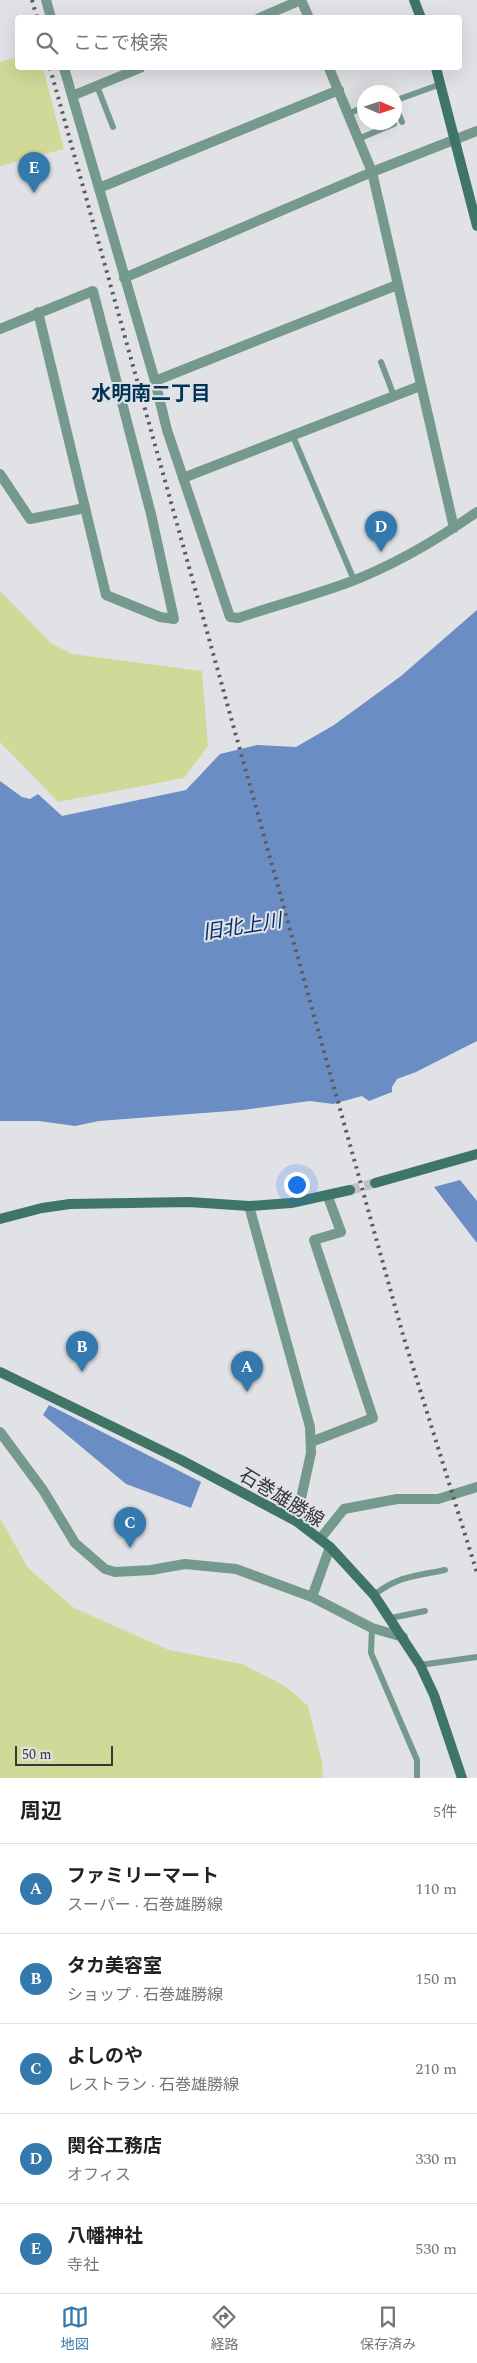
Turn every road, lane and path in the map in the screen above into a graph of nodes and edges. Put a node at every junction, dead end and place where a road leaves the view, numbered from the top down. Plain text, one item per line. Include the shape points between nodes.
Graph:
1 (301, 0) edge
2 (414, 0) edge
3 (50, 1) edge
4 (51, 15) edge
5 (266, 15) edge
6 (307, 15) edge
7 (420, 15) edge
8 (65, 70) edge
9 (135, 70) edge
10 (330, 70) edge
11 (437, 70) edge
12 (441, 84) junction
13 (97, 86) junction
14 (339, 90) junction
15 (72, 96) junction
16 (402, 99) edge
17 (357, 110) edge
18 (348, 114) junction
19 (113, 127) dead end
20 (373, 130) edge
21 (477, 131) edge
22 (358, 139) junction
23 (456, 139) junction
24 (372, 172) junction
25 (99, 188) junction
26 (477, 226) edge
27 (124, 278) junction
28 (397, 285) junction
29 (38, 312) junction
30 (0, 329) edge
31 (381, 362) dead end
32 (155, 381) junction
33 (420, 386) junction
34 (394, 396) junction
35 (292, 434) junction
36 (0, 474) edge
37 (183, 478) junction
38 (86, 508) junction
39 (477, 512) edge
40 (454, 528) junction
41 (354, 580) junction
42 (477, 1154) edge
43 (375, 1183) tunnel mouth
44 (350, 1190) tunnel mouth
45 (328, 1197) junction
46 (249, 1206) junction
47 (0, 1219) edge
48 (0, 1372) edge
49 (0, 1432) edge
50 (311, 1442) junction
51 (477, 1487) edge
52 (296, 1521) junction
53 (320, 1539) junction
54 (330, 1547) junction
55 (445, 1570) dead end
56 (374, 1595) junction
57 (312, 1597) junction
58 (425, 1611) dead end
59 (391, 1618) junction
60 (372, 1628) junction
61 (403, 1637) junction
62 (477, 1656) edge
63 (420, 1665) junction
64 (417, 1778) edge
65 (462, 1778) edge

1 - 5 street
1 - 6 street
2 - 7 main road
3 - 4 street
8 - 15 street
9 - 13 street
10 - 14 street
11 - 12 main road
12 - 16 lane
12 - 23 main road
13 - 15 street
13 - 19 lane
14 - 18 street
14 - 25 street
15 - 25 street
17 - 18 lane
18 - 22 street
20 - 22 lane
21 - 23 street
22 - 24 street
23 - 24 street
23 - 26 main road
24 - 27 street
24 - 28 street
25 - 27 street
27 - 32 street
28 - 32 street
28 - 33 street
29 - 30 street
29 - 38 street
29 - 38 street via 93,291 174,619 160,617 106,595
31 - 34 lane
32 - 37 street
33 - 34 street
33 - 40 street
34 - 35 street
35 - 37 street
35 - 41 lane
36 - 38 street via 30,519
37 - 41 street via 230,617 238,618
39 - 40 street
40 - 41 street via 391,564
42 - 43 main road
44 - 45 main road
45 - 46 main road via 291,1204
45 - 50 street via 341,1232 314,1240 373,1418
46 - 47 main road via 189,1202 70,1204
46 - 50 street via 310,1427
48 - 52 main road, 石巻雄勝線 via 181,1460
49 - 57 street via 43,1490 75,1543 105,1570 151,1570 185,1564 236,1569
50 - 52 street
51 - 53 street via 438,1499 397,1499 344,1509
52 - 53 main road, 石巻雄勝線
53 - 54 main road, 石巻雄勝線
54 - 56 main road, 石巻雄勝線
54 - 57 street
55 - 56 lane via 400,1579
56 - 59 main road, 石巻雄勝線
57 - 60 street
58 - 59 lane
59 - 61 main road, 石巻雄勝線
60 - 61 street
60 - 64 lane via 371,1653 416,1760
61 - 63 main road, 石巻雄勝線
62 - 63 lane
63 - 65 main road, 石巻雄勝線 via 434,1695

